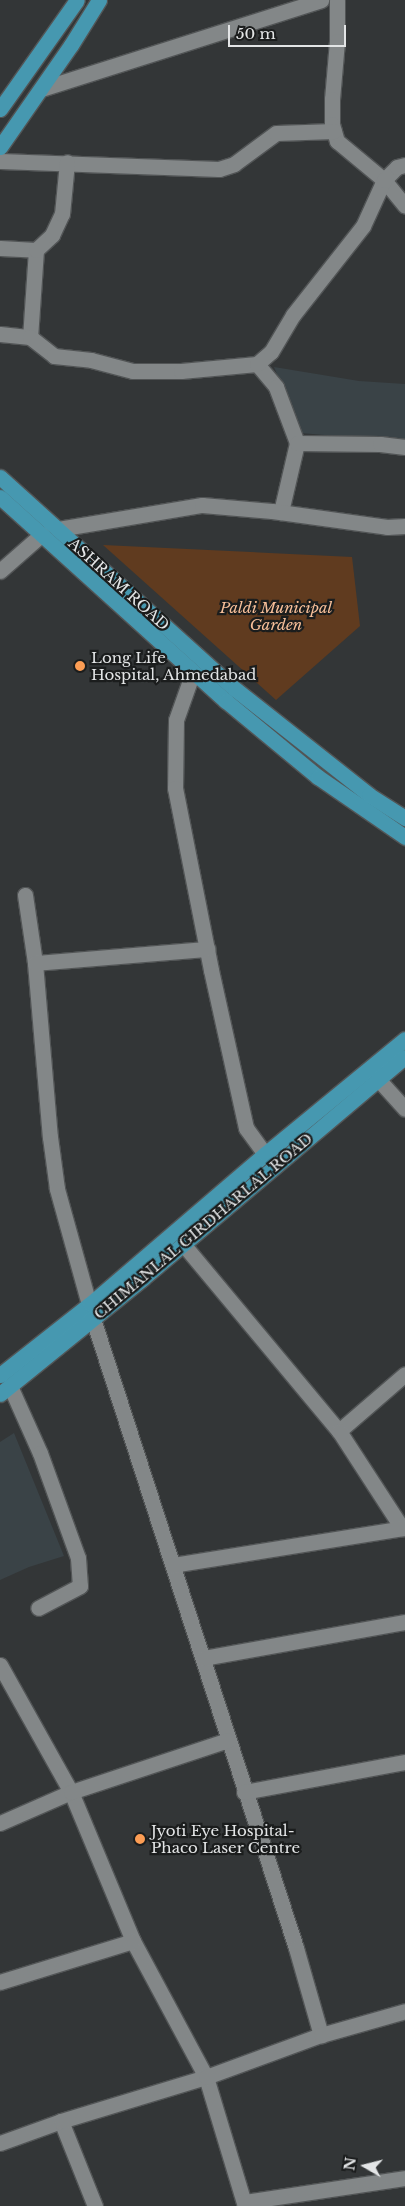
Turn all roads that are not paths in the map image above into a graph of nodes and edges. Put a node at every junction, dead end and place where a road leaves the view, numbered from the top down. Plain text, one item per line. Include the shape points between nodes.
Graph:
1 (77, 0) edge
2 (99, 0) edge
3 (320, 0) edge
4 (336, 0) edge
5 (40, 89) junction
6 (1, 104) edge
7 (334, 131) junction
8 (0, 147) edge
9 (0, 161) edge
10 (67, 162) junction
11 (405, 165) edge
12 (384, 180) junction
13 (405, 206) edge
14 (0, 248) edge
15 (36, 250) junction
16 (0, 334) edge
17 (30, 337) junction
18 (258, 364) junction
19 (297, 443) junction
20 (405, 447) edge
21 (0, 477) edge
22 (0, 497) edge
23 (281, 512) junction
24 (405, 526) edge
25 (58, 529) junction
26 (42, 534) junction
27 (0, 571) edge
28 (194, 672) junction
29 (405, 818) edge
30 (405, 837) edge
31 (25, 895) dead end
32 (207, 949) junction
33 (35, 963) junction
34 (405, 1039) edge
35 (405, 1057) edge
36 (378, 1079) junction
37 (405, 1109) edge
38 (265, 1154) junction
39 (183, 1244) junction
40 (92, 1311) junction
41 (405, 1374) edge
42 (3, 1385) edge
43 (339, 1431) junction
44 (403, 1528) edge
45 (173, 1565) junction
46 (38, 1608) dead end
47 (405, 1622) edge
48 (203, 1658) junction
49 (0, 1665) edge
50 (228, 1740) junction
51 (405, 1762) edge
52 (71, 1792) junction
53 (244, 1792) junction
54 (0, 1823) edge
55 (132, 1941) junction
56 (0, 1982) edge
57 (405, 2011) edge
58 (321, 2035) junction
59 (206, 2077) junction
60 (61, 2121) junction
61 (0, 2143) edge
62 (405, 2178) edge
63 (245, 2204) edge
64 (95, 2206) edge

1 - 6 main road
2 - 5 main road
3 - 5 street
4 - 7 street
5 - 8 main road
7 - 10 street via 276,133 234,164 219,169
7 - 12 street via 337,141
9 - 10 street
10 - 15 street via 62,214 52,235
11 - 12 street via 397,167
12 - 13 street
12 - 18 street via 363,226 293,315 271,352
14 - 15 street
15 - 17 street
16 - 17 street
17 - 18 street via 54,356 91,360 132,371 181,371
18 - 19 street via 276,387
19 - 20 street
19 - 23 street
21 - 25 main road, ASHRAM ROAD
22 - 26 main road, ASHRAM ROAD
23 - 24 street via 387,527
23 - 25 street via 202,505
25 - 29 main road, ASHRAM ROAD via 236,689 369,795
26 - 27 street
26 - 28 main road, ASHRAM ROAD
28 - 30 main road, ASHRAM ROAD via 318,777
28 - 32 street via 176,720 175,788
31 - 33 street
32 - 33 street
32 - 38 street via 246,1128
33 - 40 street via 57,1189
34 - 38 main road, CHIMANLAL GIRDHARLAL ROAD
35 - 36 main road, CHIMANLAL GIRDHARLAL ROAD
36 - 37 street
36 - 39 main road, CHIMANLAL GIRDHARLAL ROAD
38 - 40 main road, CHIMANLAL GIRDHARLAL ROAD
39 - 40 main road, CHIMANLAL GIRDHARLAL ROAD
39 - 43 street
40 - 42 main road, CHIMANLAL GIRDHARLAL ROAD
40 - 45 street
41 - 43 street
42 - 46 street via 40,1453 78,1558 80,1586
43 - 44 street
44 - 45 street
45 - 48 street
47 - 48 street
48 - 50 street
49 - 52 street
50 - 52 street
50 - 53 street
51 - 53 street
52 - 54 street
52 - 55 street
53 - 58 street
55 - 56 street
55 - 59 street
57 - 58 street
58 - 59 street
59 - 60 street
59 - 63 street
60 - 61 street
60 - 64 street
62 - 63 street

